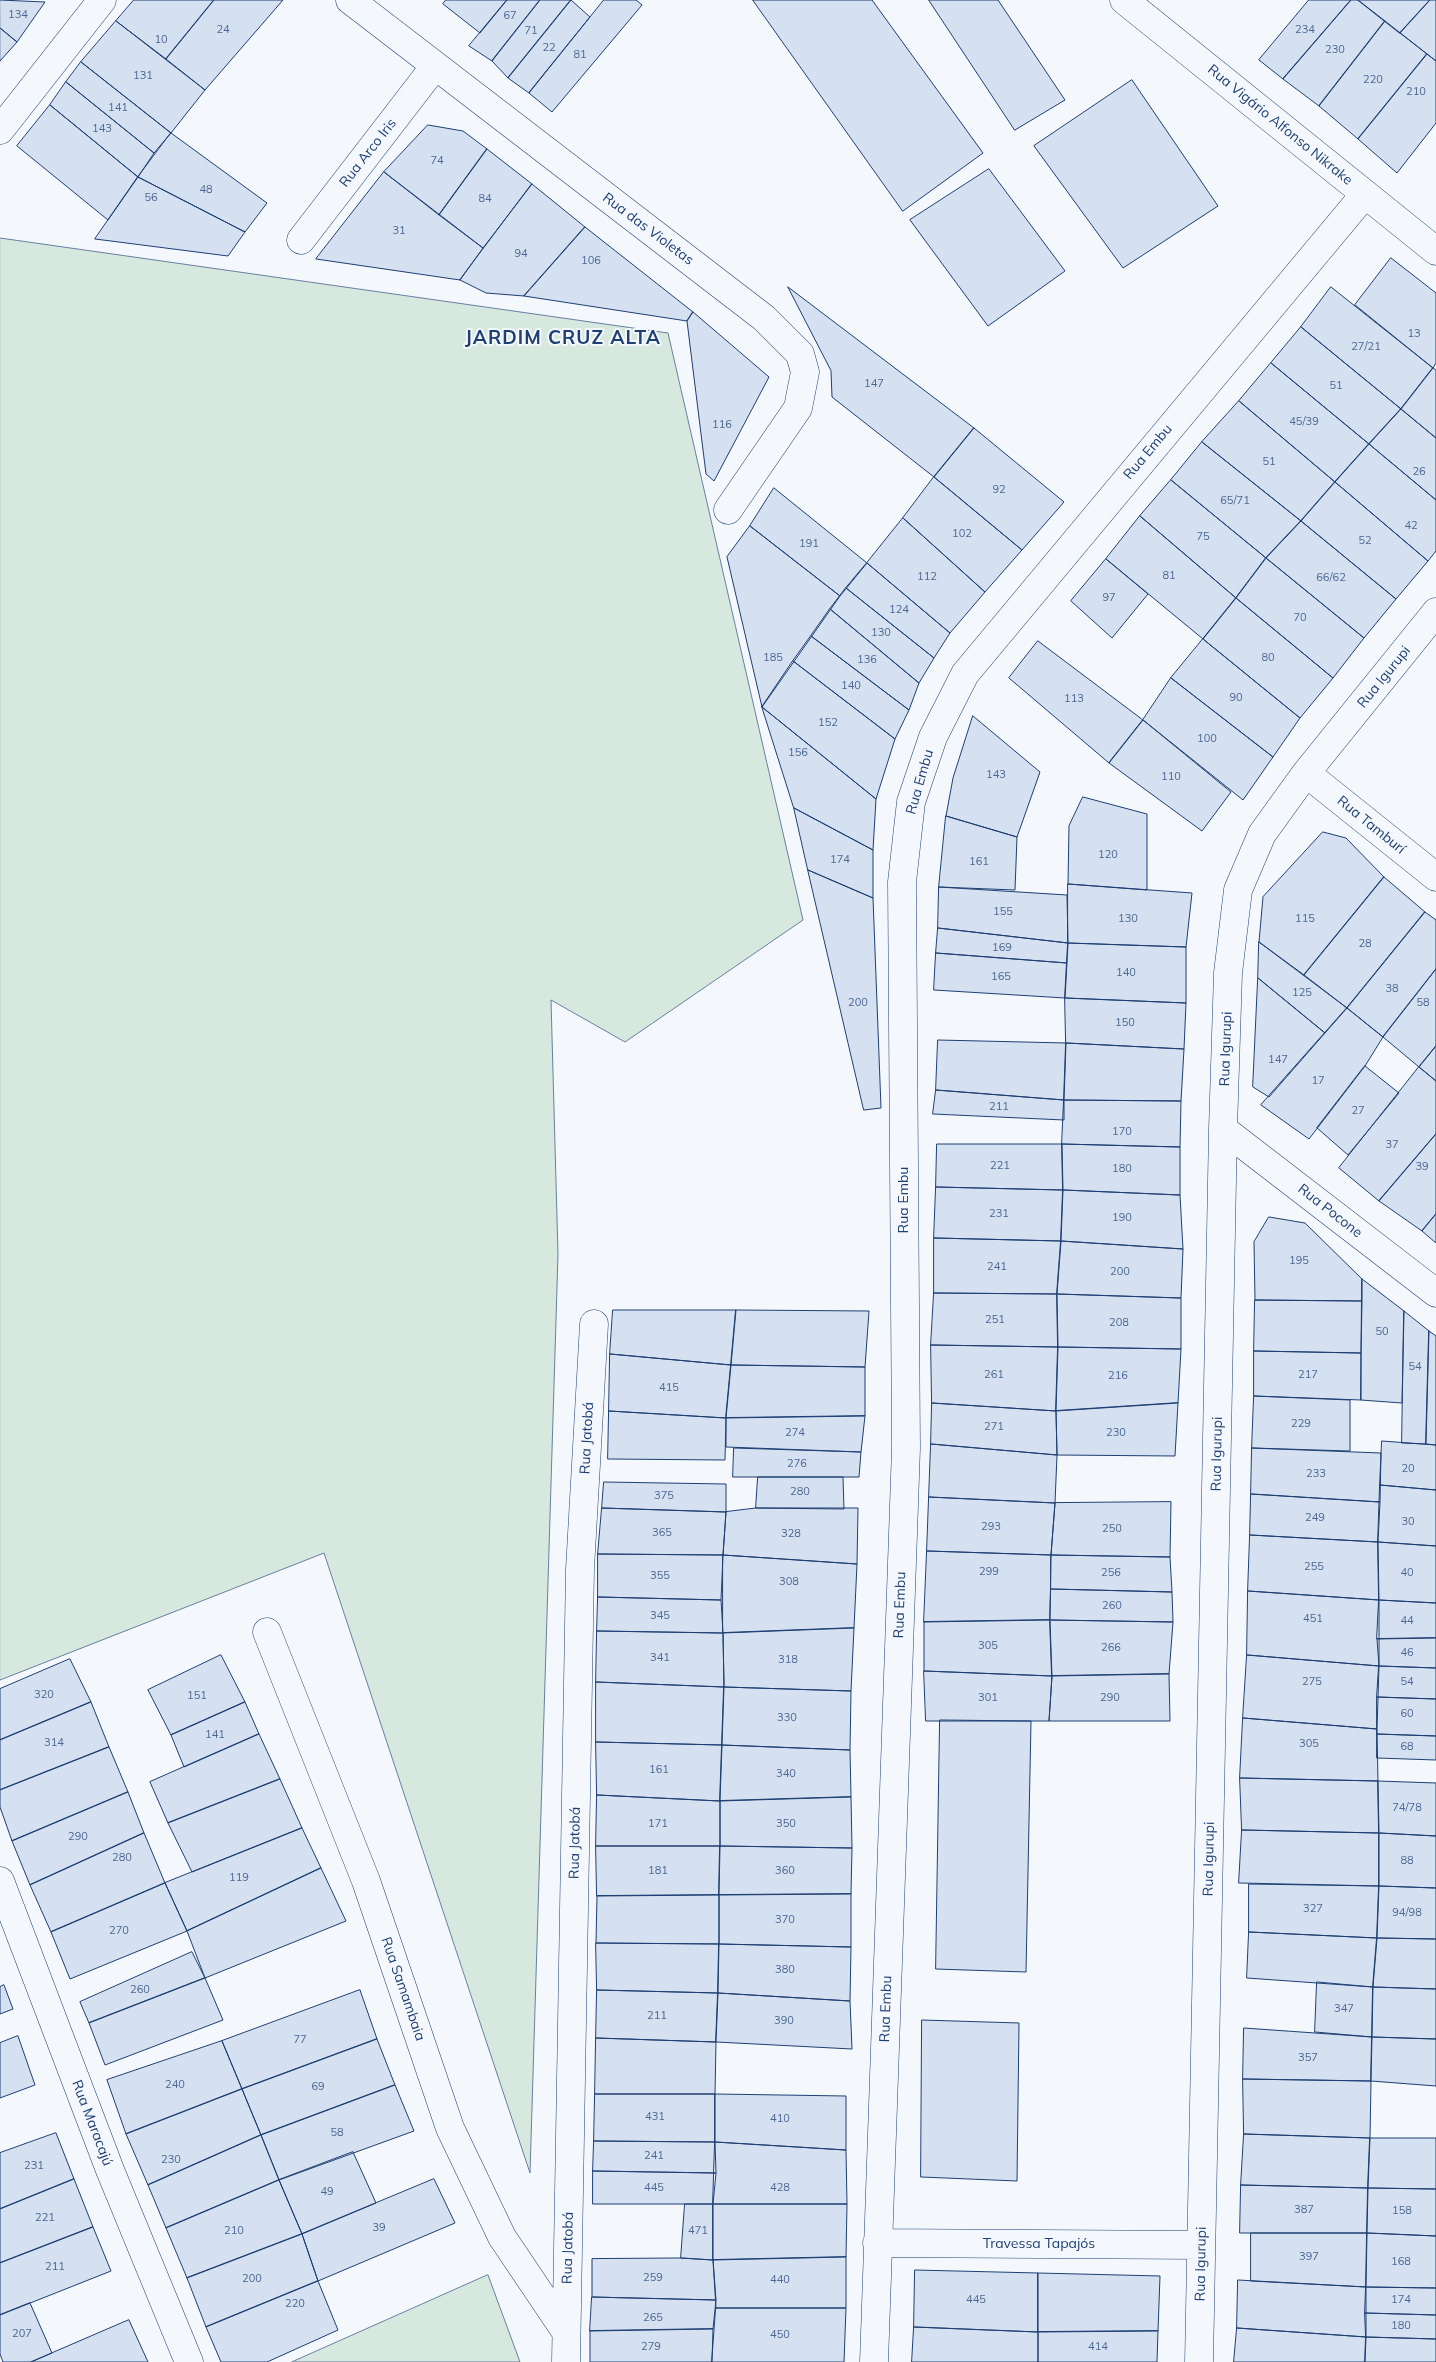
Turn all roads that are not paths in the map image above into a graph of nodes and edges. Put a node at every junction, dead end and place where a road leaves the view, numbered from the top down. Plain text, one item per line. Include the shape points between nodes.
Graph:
1 (102, 0) edge
2 (350, 0) edge
3 (1124, 0) edge
4 (435, 66) junction
5 (0, 130) edge
6 (1365, 194) junction
7 (301, 240) dead end
8 (1436, 251) edge
9 (728, 510) dead end
10 (1436, 612) edge
11 (1306, 773) junction
12 (1436, 877) edge
13 (1224, 1129) junction
14 (1436, 1293) edge
15 (594, 1324) dead end
16 (267, 1632) dead end
17 (0, 1881) edge
18 (877, 2243) junction
19 (1201, 2245) junction
20 (566, 2332) junction
21 (189, 2362) edge
22 (566, 2362) edge
23 (874, 2362) edge
24 (1199, 2362) edge

1 - 5 street
2 - 4 street, Rua das Violetas
3 - 6 street, Rua Vigário Alfonso Nikrake
4 - 7 street, Rua Arco Iris
4 - 9 street, Rua das Violetas via 764,318 800,354 805,372 798,408
6 - 8 street, Rua Vigário Alfonso Nikrake
6 - 18 street, Rua Embu via 965,674 933,737 911,802 902,882 906,1448
10 - 11 street, Rua Igurupi
11 - 12 street, Rua Tamburí
11 - 13 street, Rua Igurupi via 1262,834 1238,890 1228,973
13 - 14 street, Rua Pocone
13 - 19 street, Rua Igurupi
15 - 20 street, Rua Jatobá via 580,1570
16 - 20 street, Rua Samambaia via 366,1881 450,2128 502,2237
17 - 21 street, Rua Maracajú via 110,2170
18 - 19 street, Travessa Tapajós
18 - 23 street, Rua Embu
19 - 24 street, Rua Igurupi
20 - 22 street, Rua Jatobá

